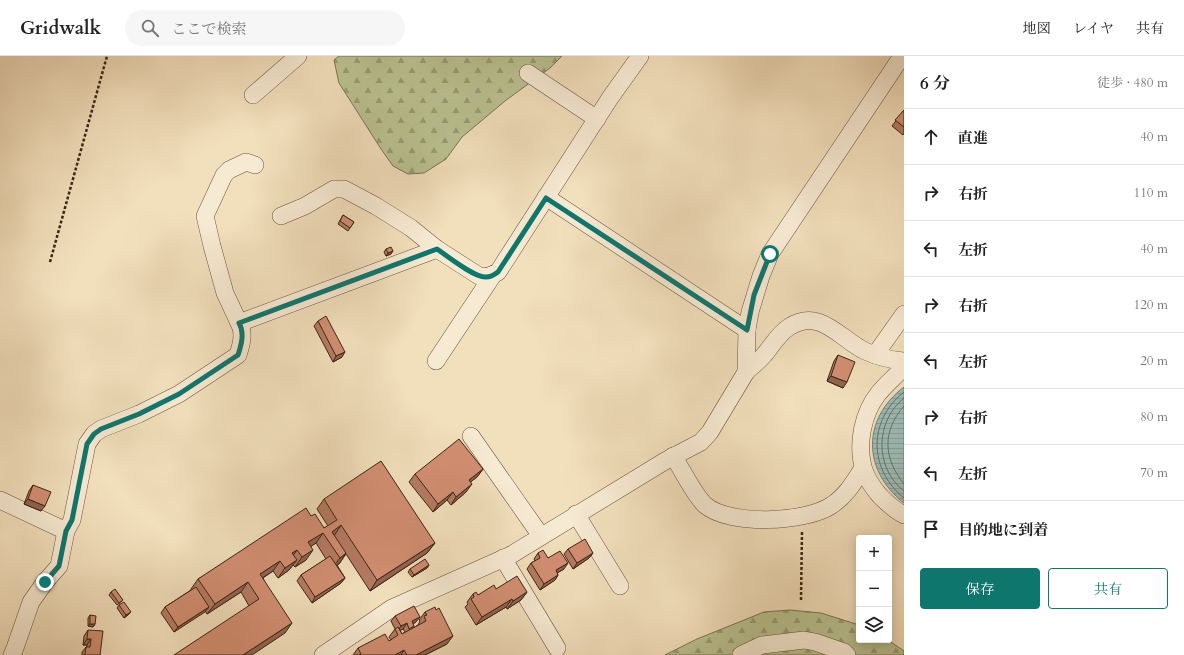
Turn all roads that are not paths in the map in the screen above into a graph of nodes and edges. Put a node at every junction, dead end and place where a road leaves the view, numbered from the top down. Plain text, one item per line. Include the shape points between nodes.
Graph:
1 (640, 56) edge
2 (902, 56) edge
3 (292, 57) edge
4 (528, 73) dead end
5 (253, 95) dead end
6 (597, 119) junction
7 (254, 165) dead end
8 (546, 198) junction
9 (281, 216) dead end
10 (437, 249) junction
11 (494, 275) junction
12 (904, 314) edge
13 (239, 323) junction
14 (747, 330) junction
15 (875, 355) junction
16 (436, 361) dead end
17 (904, 361) edge
18 (904, 367) edge
19 (746, 372) junction
20 (471, 436) dead end
21 (673, 456) junction
22 (863, 468) junction
23 (0, 500) edge
24 (576, 514) junction
25 (904, 515) edge
26 (66, 531) junction
27 (541, 536) junction
28 (503, 558) junction
29 (620, 586) dead end
30 (557, 648) dead end
31 (12, 655) edge
32 (323, 655) edge
33 (741, 655) edge
34 (847, 655) edge

1 - 6 street
2 - 14 street via 770,254 754,295
3 - 5 street
4 - 6 street
6 - 8 street
7 - 13 street via 246,162 224,175 205,216 225,292
8 - 11 street
8 - 14 street
9 - 10 street via 334,189 344,189 411,228
10 - 11 street via 479,276
10 - 13 street
11 - 16 street
12 - 15 street
13 - 26 street via 242,328 242,343 238,355 179,394 101,429 89,439 72,520
14 - 19 street
15 - 17 street
15 - 19 street via 857,346 826,324 805,321 783,332 764,356
18 - 22 street via 878,394 868,413 862,437
19 - 21 street via 710,432 701,442
20 - 27 street
21 - 22 street via 705,504 715,511 732,516 770,520 803,516 826,509 853,484
21 - 24 street
22 - 25 street via 881,496
23 - 26 street
24 - 27 street
24 - 29 street
26 - 31 street via 59,566 31,602
27 - 28 street
28 - 30 street
28 - 32 street via 392,608
33 - 34 street via 762,645 804,640

